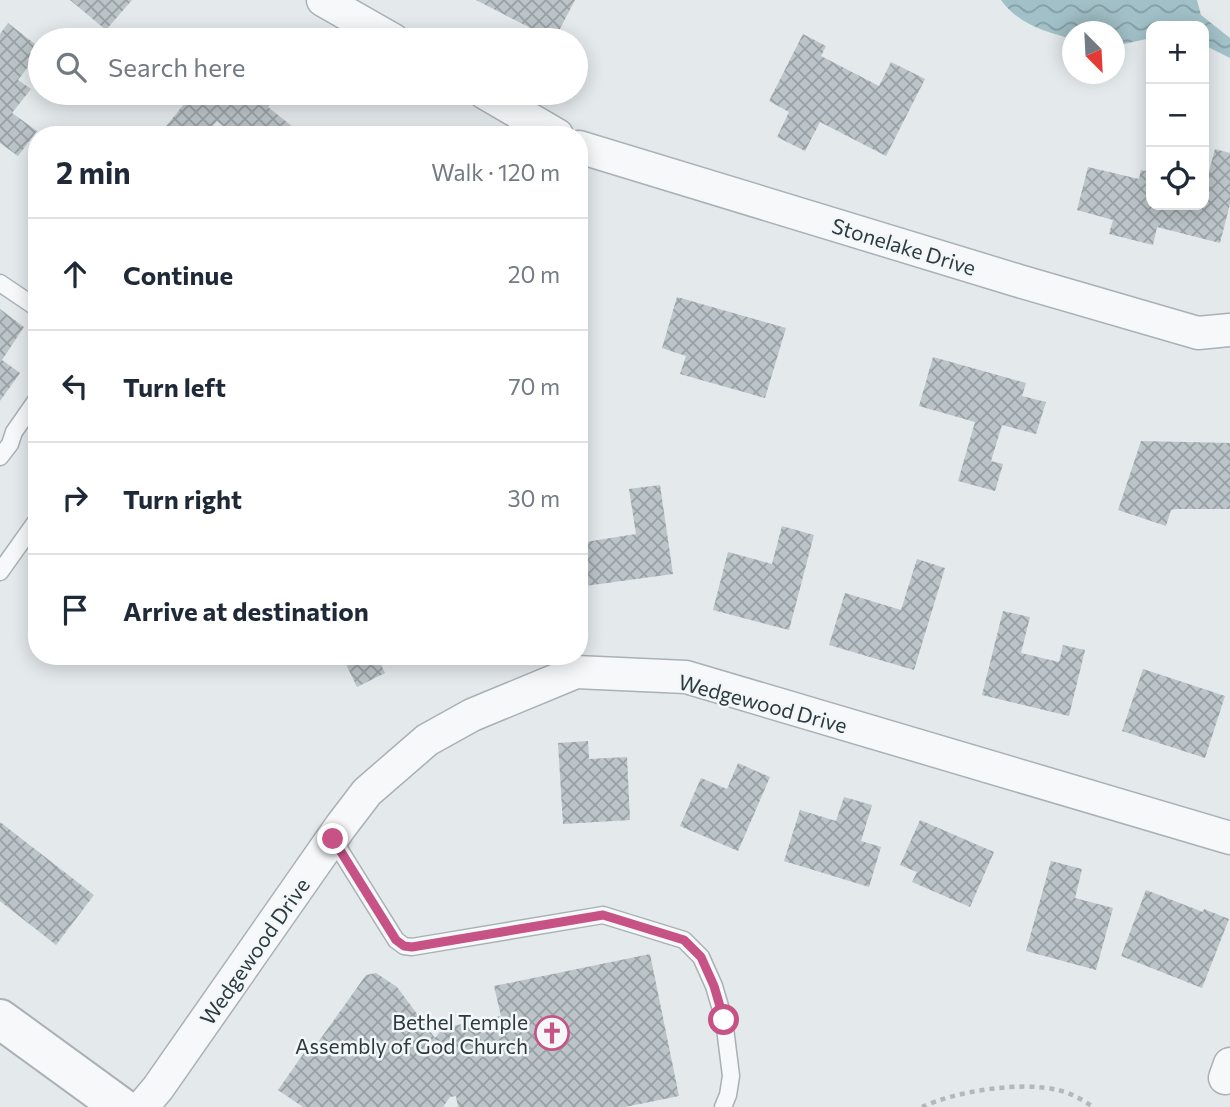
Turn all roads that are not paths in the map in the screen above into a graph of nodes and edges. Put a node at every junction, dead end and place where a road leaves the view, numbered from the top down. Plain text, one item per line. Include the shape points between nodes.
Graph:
1 (323, 0) edge
2 (372, 28) edge
3 (506, 105) edge
4 (542, 126) edge
5 (588, 150) edge
6 (0, 283) edge
7 (28, 301) edge
8 (1230, 330) edge
9 (28, 412) edge
10 (0, 457) edge
11 (28, 533) edge
12 (0, 572) edge
13 (1230, 838) edge
14 (333, 839) junction
15 (0, 1019) edge
16 (121, 1107) edge
17 (142, 1107) edge
18 (723, 1107) edge

1 - 2 street
3 - 4 street
5 - 8 street, Stonelake Drive via 1198,333
6 - 7 lane
9 - 10 lane
11 - 12 lane
13 - 14 street, Wedgewood Drive via 686,677 576,672 472,715 427,740 367,792
14 - 17 street, Wedgewood Drive
14 - 18 lane via 404,946 603,915 684,940 701,957 724,1020 730,1076
15 - 16 street

